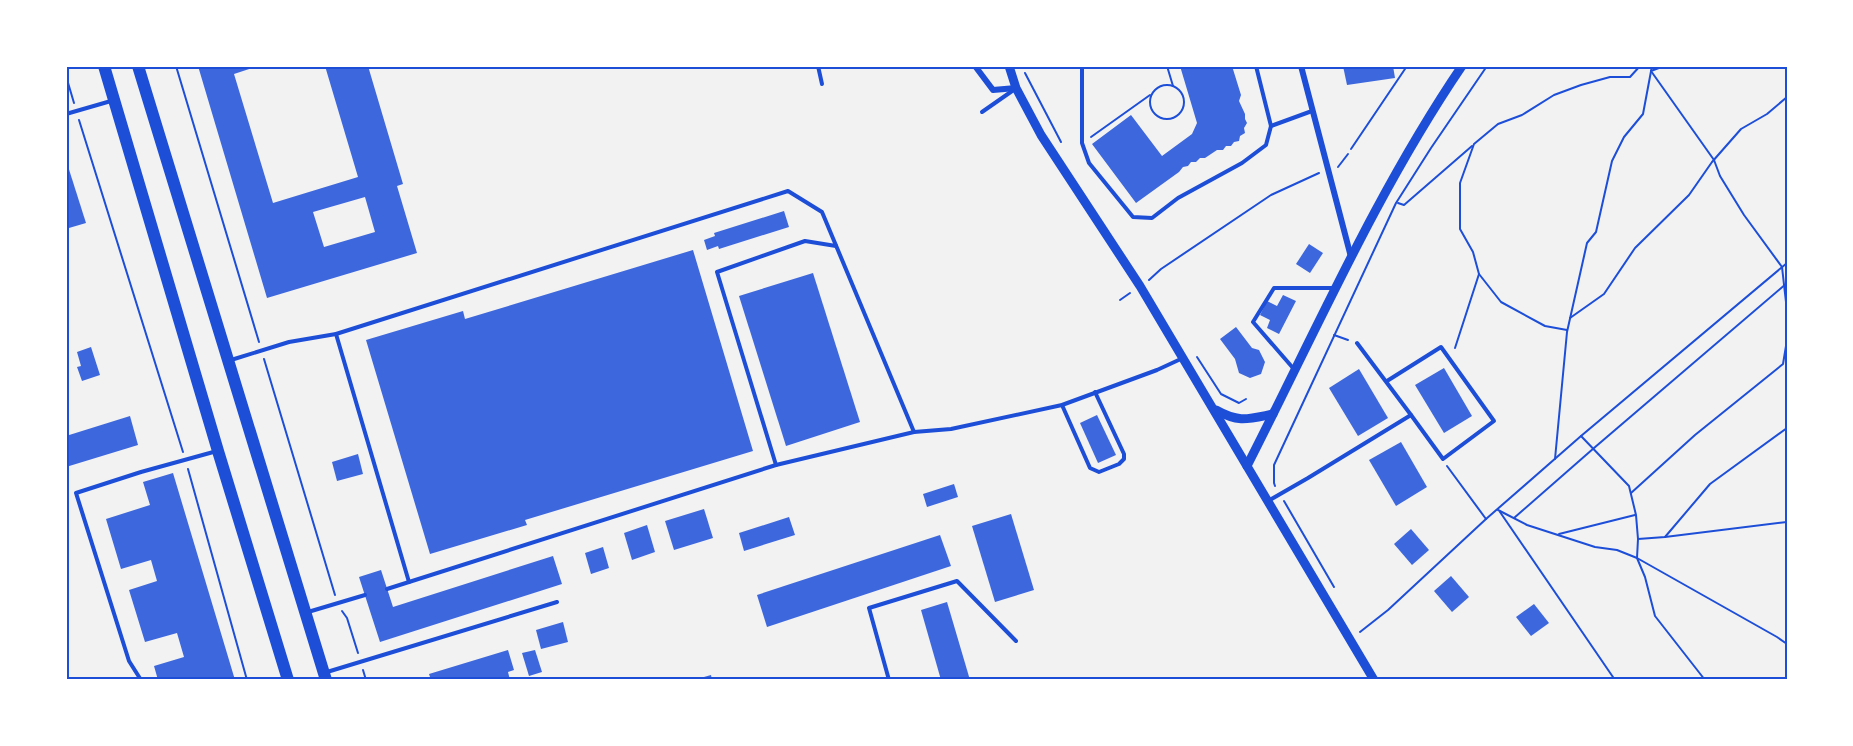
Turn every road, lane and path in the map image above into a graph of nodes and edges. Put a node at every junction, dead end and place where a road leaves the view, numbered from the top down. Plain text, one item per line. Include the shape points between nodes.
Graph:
1 (104, 66) edge
2 (138, 66) edge
3 (176, 66) edge
4 (818, 66) edge
5 (975, 66) edge
6 (1009, 66) edge
7 (1082, 66) edge
8 (1167, 66) edge
9 (1256, 66) edge
10 (1301, 66) edge
11 (1407, 66) edge
12 (1462, 66) edge
13 (1640, 66) edge
14 (1652, 66) edge
15 (1664, 66) edge
16 (1651, 71) junction
17 (66, 76) edge
18 (822, 84) dead end
19 (1173, 86) junction
20 (1016, 88) junction
21 (1152, 93) junction
22 (1787, 97) edge
23 (115, 100) junction
24 (76, 110) junction
25 (1313, 111) junction
26 (981, 112) dead end
27 (66, 114) edge
28 (1271, 126) junction
29 (1082, 143) junction
30 (1474, 144) junction
31 (1351, 149) dead end
32 (1348, 154) dead end
33 (1714, 160) junction
34 (1329, 170) junction
35 (1404, 205) dead end
36 (836, 246) junction
37 (1352, 257) junction
38 (1787, 263) edge
39 (1782, 267) junction
40 (1479, 274) junction
41 (1786, 284) edge
42 (1140, 286) junction
43 (1336, 288) junction
44 (1120, 300) dead end
45 (1787, 311) edge
46 (1570, 318) junction
47 (1567, 330) junction
48 (336, 334) junction
49 (1334, 335) dead end
50 (1787, 340) edge
51 (1356, 343) joint
52 (262, 350) junction
53 (1183, 358) junction
54 (1451, 360) junction
55 (227, 362) junction
56 (1295, 370) junction
57 (1387, 381) junction
58 (1095, 392) junction
59 (1062, 405) junction
60 (1214, 409) junction
61 (1273, 414) junction
62 (1411, 416) junction
63 (1787, 428) edge
64 (914, 432) junction
65 (1581, 436) junction
66 (1594, 448) junction
67 (218, 451) junction
68 (1443, 459) junction
69 (1556, 459) junction
70 (185, 460) junction
71 (776, 465) junction
72 (1247, 466) junction
73 (1631, 493) junction
74 (1267, 501) junction
75 (1498, 510) junction
76 (1636, 515) junction
77 (1514, 518) junction
78 (1486, 519) junction
79 (1787, 522) edge
80 (1556, 535) junction
81 (1665, 537) junction
82 (1638, 539) junction
83 (1637, 558) junction
84 (409, 582) junction
85 (387, 589) dead end
86 (365, 596) dead end
87 (557, 602) dead end
88 (338, 603) junction
89 (305, 613) junction
90 (1360, 633) dead end
91 (1016, 640) dead end
92 (1787, 644) edge
93 (360, 662) junction
94 (324, 676) edge
95 (141, 680) edge
96 (248, 680) edge
97 (288, 680) edge
98 (366, 680) edge
99 (890, 680) edge
100 (1374, 680) edge
101 (1616, 680) edge
102 (1705, 680) edge

1 - 23 main road
2 - 55 main road
3 - 52 path
4 - 18 lane
5 - 20 street via 993,90
6 - 20 street
7 - 29 lane
8 - 19 path
9 - 28 lane
10 - 25 street
11 - 31 path
12 - 37 street via 1403,159
13 - 30 path via 1630,77 1610,77 1554,95 1522,115 1498,124
14 - 16 path
15 - 16 path
16 - 33 path
16 - 46 path via 1643,114 1611,161 1596,232 1587,243
17 - 24 path
19 - 21 path via 1161,86
19 - 21 path via 1184,100 1181,112 1172,119 1160,118 1151,110
20 - 26 lane
20 - 42 street via 1041,135
21 - 29 path
22 - 33 path via 1741,129
23 - 24 lane
23 - 67 main road
24 - 27 lane
24 - 70 path
25 - 28 lane
25 - 34 street
28 - 29 lane via 1266,145 1152,218 1133,217 1089,163
30 - 35 path
30 - 40 path via 1460,183 1460,229 1473,252
32 - 34 path via 1340,166
33 - 39 path via 1744,215
33 - 46 path via 1689,195 1635,248 1604,294
34 - 37 street
34 - 42 path via 1270,195
36 - 48 lane via 822,212 788,191
36 - 64 lane
36 - 71 lane via 805,241 717,272
37 - 43 street
38 - 39 path
39 - 41 path
39 - 65 path
40 - 47 path via 1501,302 1545,326
40 - 54 path
41 - 45 path
41 - 66 path
42 - 44 path
42 - 53 street
43 - 56 street
43 - 56 lane via 1274,288 1253,322
46 - 47 path
47 - 69 path
48 - 52 lane
48 - 84 lane
49 - 51 path
50 - 73 path via 1783,364
51 - 57 lane
52 - 55 lane
52 - 88 path
53 - 58 lane
53 - 60 street
54 - 57 lane via 1441,347
54 - 68 lane via 1494,421
55 - 89 main road
56 - 61 street
57 - 62 lane
58 - 59 lane
58 - 59 lane via 1124,453 1119,464 1099,472 1090,468
59 - 64 lane via 951,429
60 - 61 street via 1230,418
60 - 72 street
61 - 72 street
62 - 68 lane
62 - 74 lane
63 - 81 path via 1710,484
64 - 71 lane
65 - 66 path
65 - 69 path
66 - 73 path
66 - 77 path
67 - 70 lane
67 - 97 main road
68 - 78 path
69 - 75 path
70 - 95 lane via 76,493 129,661
70 - 96 path
71 - 84 lane
72 - 74 street
73 - 76 path
74 - 100 street
75 - 77 path
75 - 78 path
75 - 101 path
76 - 80 path
76 - 82 path
77 - 80 path
78 - 90 path
79 - 81 path
80 - 83 path
81 - 82 path
82 - 83 path
83 - 92 path
83 - 102 path via 1655,615
84 - 85 lane
86 - 88 lane
87 - 93 lane
88 - 89 lane
88 - 93 path via 347,618
89 - 94 main road
91 - 99 lane via 957,581 869,608
93 - 94 lane
93 - 98 path

